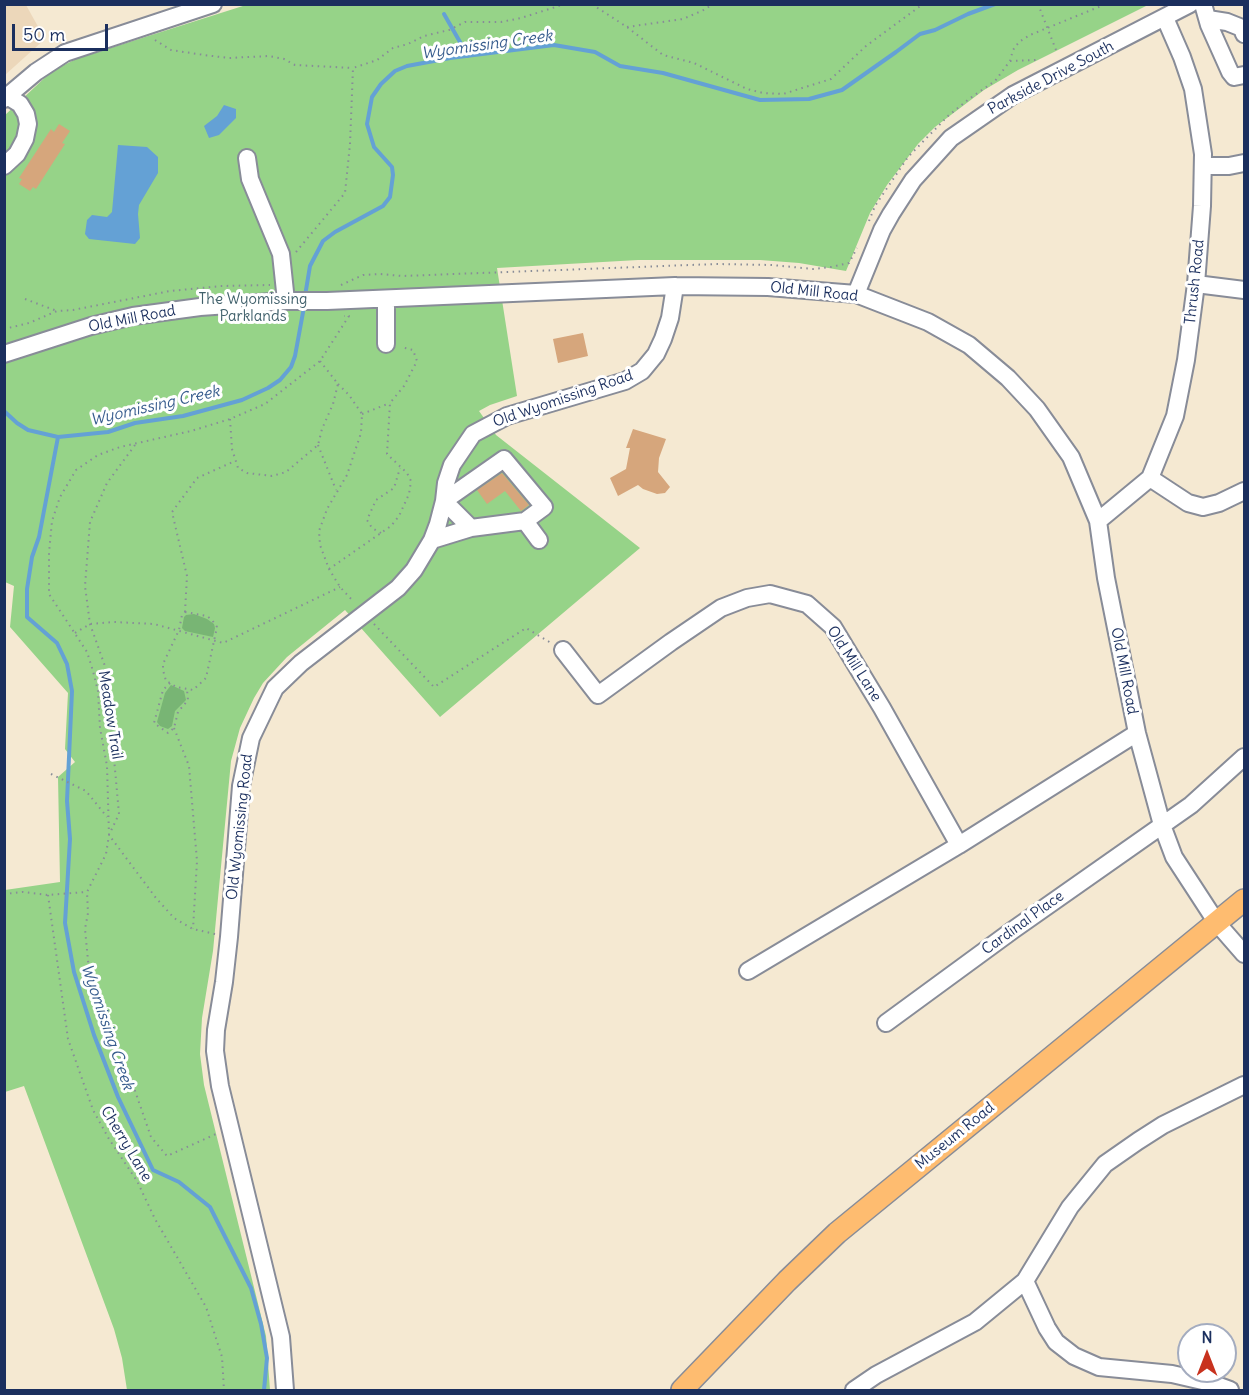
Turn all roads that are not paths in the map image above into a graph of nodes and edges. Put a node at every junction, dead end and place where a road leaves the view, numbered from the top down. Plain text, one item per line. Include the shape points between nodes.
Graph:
1 (213, 4) edge
2 (1190, 4) edge
3 (173, 10) edge
4 (1205, 12) edge
5 (1165, 18) junction
6 (1245, 34) edge
7 (1245, 75) edge
8 (9, 92) edge
9 (247, 158) dead end
10 (1245, 164) edge
11 (4, 166) edge
12 (1203, 166) junction
13 (1196, 284) junction
14 (675, 286) junction
15 (1245, 290) edge
16 (856, 294) junction
17 (386, 299) junction
18 (289, 300) junction
19 (386, 344) road end
20 (4, 354) edge
21 (1150, 478) junction
22 (1245, 491) edge
23 (444, 501) junction
24 (525, 521) junction
25 (1098, 521) junction
26 (471, 528) junction
27 (432, 540) junction
28 (539, 540) dead end
29 (562, 650) road end
30 (1137, 733) junction
31 (1245, 757) edge
32 (1162, 825) junction
33 (959, 845) junction
34 (1245, 900) edge
35 (1217, 923) junction
36 (1245, 954) edge
37 (748, 971) dead end
38 (886, 1023) dead end
39 (1245, 1085) edge
40 (1024, 1281) junction
41 (285, 1390) edge
42 (682, 1390) edge
43 (854, 1390) edge
44 (1230, 1390) edge

1 - 3 street
2 - 5 street, Parkside Drive South
3 - 8 street via 147,25 65,52
4 - 6 street via 1242,28
4 - 7 street via 1230,72 1234,77
5 - 12 street, Thrush Road via 1193,89
5 - 16 street, Parkside Drive South via 1013,95 951,138 914,180 891,214
8 - 11 street via 27,114 28,124 17,154
9 - 18 street via 250,179 281,254
10 - 12 street
12 - 13 street, Thrush Road
13 - 15 street
13 - 21 street, Thrush Road via 1180,398
14 - 16 street, Old Mill Road via 768,287
14 - 17 street, Old Mill Road
14 - 23 street, Old Wyomissing Road via 663,339 642,371 625,381 507,416 473,434 452,465
16 - 25 street, Old Mill Road via 928,322 969,345 1008,378 1037,409 1071,457
17 - 18 street, Old Mill Road via 331,294
17 - 19 street
18 - 20 street, Old Mill Road via 133,316
21 - 22 street via 1188,503 1203,507
21 - 25 street, Thrush Road
23 - 24 street via 504,459 544,507
23 - 26 street
23 - 27 street, Old Wyomissing Road
24 - 26 street
24 - 28 street
25 - 30 street, Old Mill Road
26 - 27 street
27 - 41 street, Old Wyomissing Road via 398,588 275,688 251,738 241,786 215,1051 220,1086 281,1336
29 - 33 street, Old Mill Lane via 598,695 721,608 770,594 807,604 833,627
30 - 32 street, Old Mill Road
30 - 33 street
31 - 32 street, Cardinal Place
32 - 35 street, Old Mill Road via 1174,857
32 - 38 street, Cardinal Place
33 - 37 street
34 - 35 main road, Museum Road
35 - 36 street, Old Mill Road
35 - 42 main road, Museum Road via 837,1233
39 - 40 street via 1163,1125 1105,1164 1070,1207
40 - 43 street via 975,1322
40 - 44 street via 1056,1342 1074,1356 1099,1367 1173,1374

